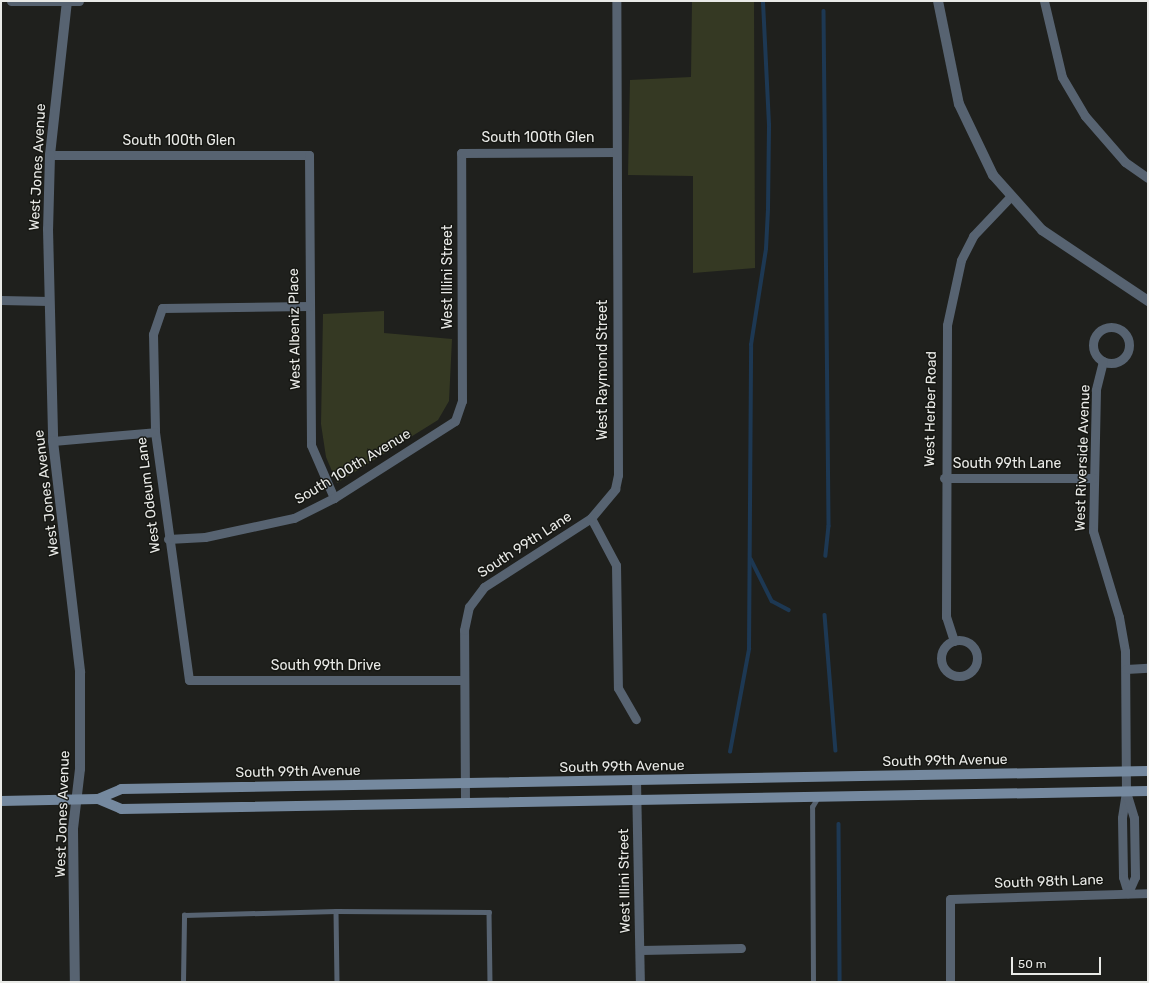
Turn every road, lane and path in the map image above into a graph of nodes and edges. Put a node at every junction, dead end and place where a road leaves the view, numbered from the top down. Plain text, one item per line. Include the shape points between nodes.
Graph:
1 (11, 1) edge
2 (67, 1) edge
3 (79, 1) edge
4 (616, 1) edge
5 (938, 1) edge
6 (1044, 1) edge
7 (616, 152) junction
8 (461, 153) joint
9 (50, 155) junction
10 (309, 155) joint
11 (1148, 178) edge
12 (1010, 197) junction
13 (1, 300) edge
14 (49, 301) junction
15 (1148, 301) edge
16 (309, 306) junction
17 (1103, 361) dead end
18 (462, 401) joint
19 (155, 432) junction
20 (53, 441) junction
21 (944, 478) junction
22 (1093, 478) junction
23 (334, 498) junction
24 (591, 518) junction
25 (168, 539) junction
26 (954, 641) dead end
27 (1148, 668) edge
28 (1126, 669) junction
29 (189, 680) joint
30 (464, 680) junction
31 (636, 719) dead end
32 (1148, 771) edge
33 (1126, 772) junction
34 (636, 780) junction
35 (465, 783) junction
36 (1148, 791) edge
37 (1126, 792) junction
38 (823, 797) junction
39 (79, 799) junction
40 (98, 799) junction
41 (637, 800) junction
42 (1, 801) edge
43 (465, 803) junction
44 (1128, 893) junction
45 (1148, 893) edge
46 (336, 911) junction
47 (741, 948) dead end
48 (640, 950) junction
49 (75, 982) edge
50 (183, 982) edge
51 (336, 982) edge
52 (490, 982) edge
53 (640, 982) edge
54 (813, 982) edge
55 (950, 982) edge

1 - 2 street
2 - 3 street
2 - 9 street, West Jones Avenue
4 - 7 street, West Raymond Street
5 - 12 street via 954,86 965,122 986,164
6 - 11 street via 1062,76 1085,116 1125,162
7 - 8 street, South 100th Glen
7 - 24 street, West Raymond Street via 618,475 615,489
8 - 18 street, West Illini Street
9 - 10 street, South 100th Glen
9 - 14 street, West Jones Avenue
10 - 16 street, West Albeniz Place
12 - 15 street via 1051,237
12 - 21 street, West Herber Road via 973,236 954,284 946,325
13 - 14 street
14 - 20 street, West Jones Avenue
16 - 19 street, West Odeum Lane via 162,308 153,334
16 - 23 street, West Albeniz Place via 311,445
17 - 22 street, West Riverside Avenue via 1096,390
18 - 23 street, South 100th Avenue via 455,421
19 - 20 street
19 - 25 street, West Odeum Lane
20 - 39 street, West Jones Avenue via 78,643
21 - 22 street, South 99th Lane
21 - 26 street, West Herber Road via 946,617
22 - 28 street, West Riverside Avenue via 1096,548 1119,617
23 - 25 street, South 100th Avenue via 294,518 205,536
24 - 30 street, South 99th Lane via 484,587 465,619
24 - 31 street via 616,564 618,688
25 - 29 street, West Odeum Lane
27 - 28 street
28 - 33 street, West Riverside Avenue
29 - 30 street, South 99th Drive
30 - 35 street
32 - 33 main road, South 99th Avenue
33 - 34 main road, South 99th Avenue
33 - 37 street, West Riverside Avenue
34 - 35 main road, South 99th Avenue
34 - 41 street, West Illini Street
35 - 40 main road, South 99th Avenue via 121,789
35 - 43 street
36 - 37 main road, South 99th Avenue
37 - 38 main road, South 99th Avenue
37 - 44 street, West Riverside Avenue via 1134,818 1135,876
38 - 41 main road, South 99th Avenue
38 - 54 lane via 812,807
39 - 40 main road, South 99th Avenue
39 - 42 main road, South 99th Avenue
39 - 49 street, West Jones Avenue via 74,829
40 - 43 main road, South 99th Avenue via 121,809
41 - 43 main road, South 99th Avenue
41 - 48 street, West Illini Street
44 - 45 street, South 98th Lane
44 - 55 street, South 98th Lane via 950,899
46 - 50 lane via 184,915
46 - 51 lane
46 - 52 lane via 489,912
47 - 48 street
48 - 53 street, West Illini Street

